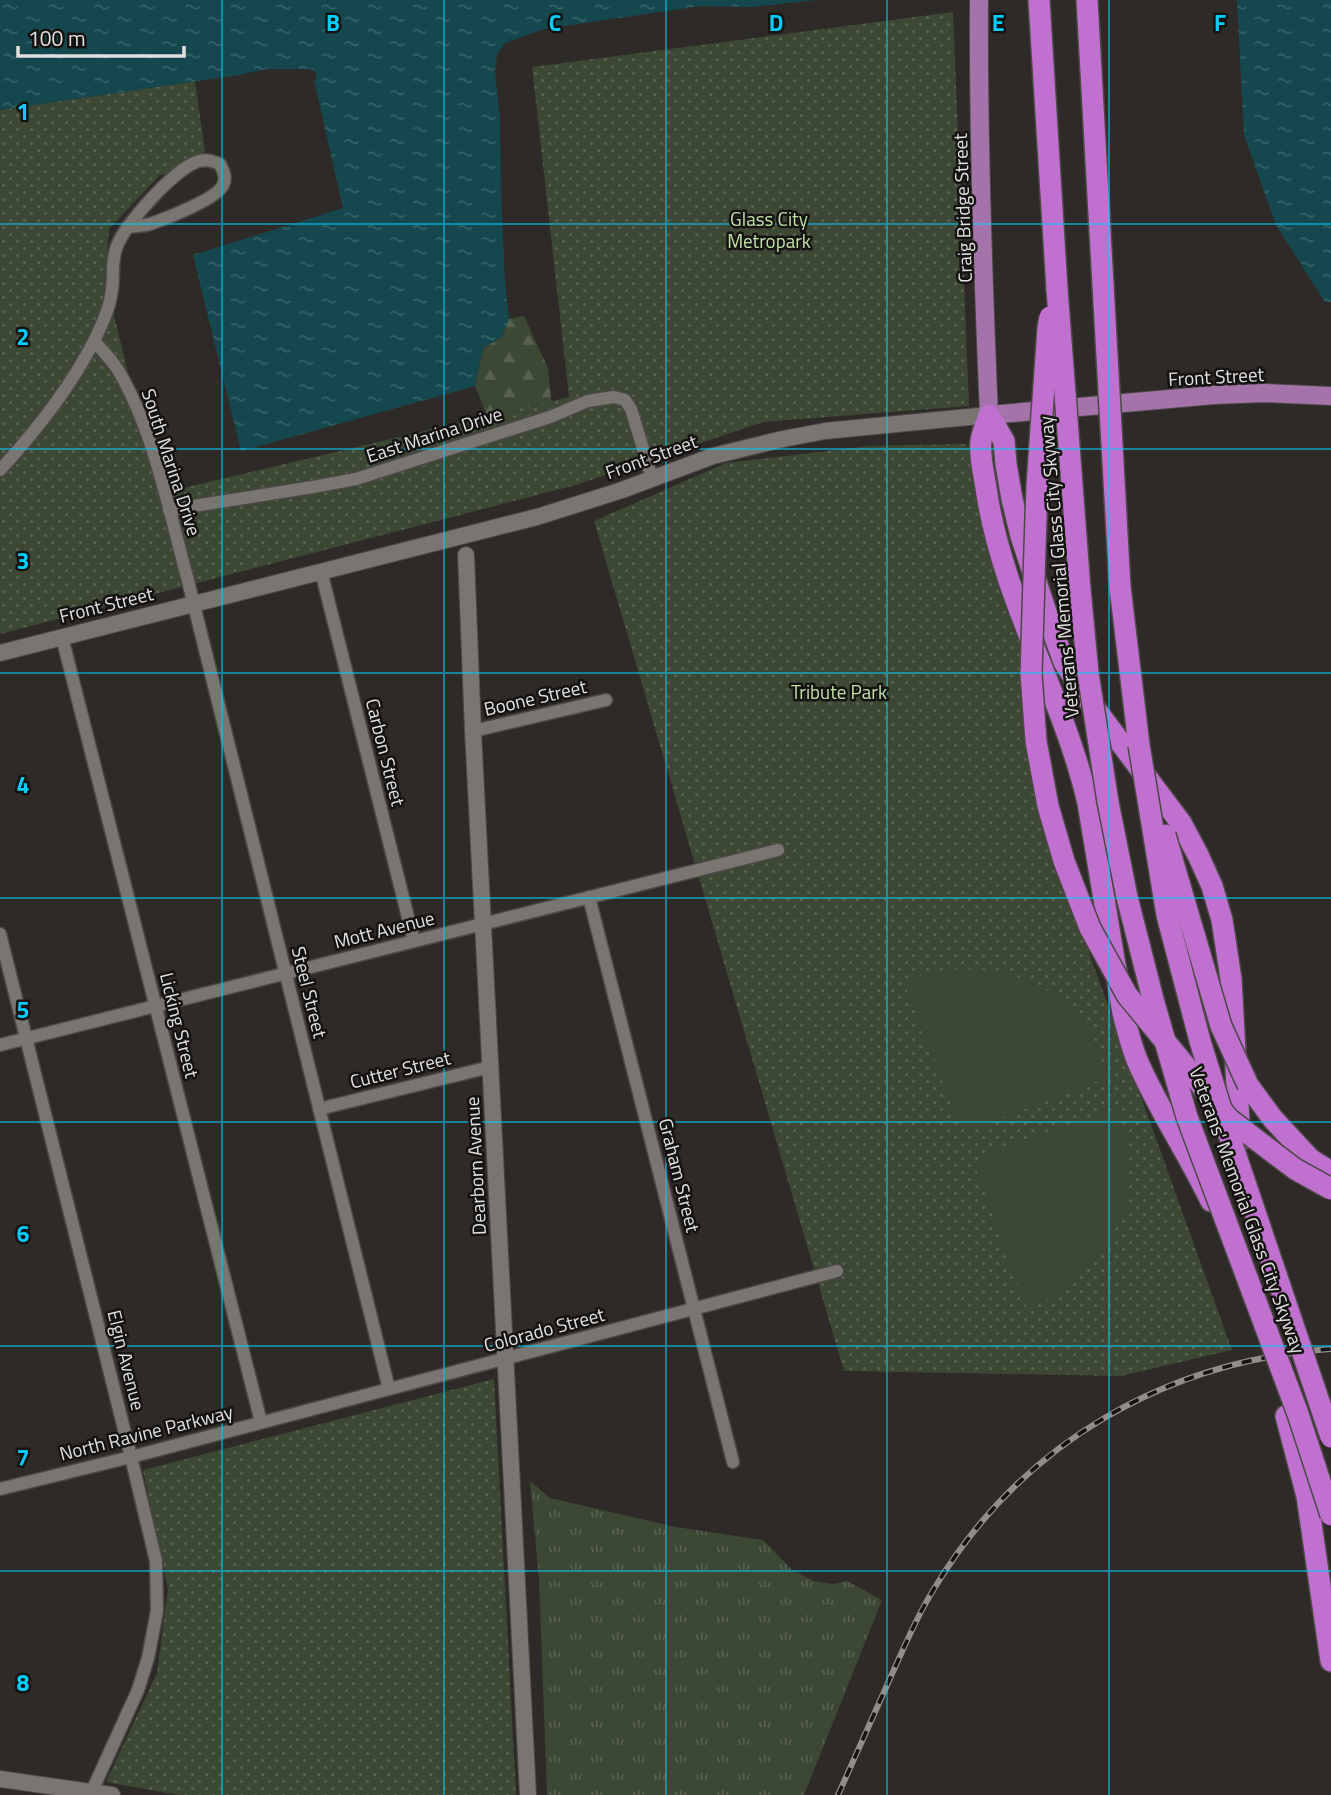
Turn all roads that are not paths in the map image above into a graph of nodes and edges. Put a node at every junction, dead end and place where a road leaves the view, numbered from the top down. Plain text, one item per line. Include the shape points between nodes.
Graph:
1 (979, 0) edge
2 (1039, 0) edge
3 (1087, 0) edge
4 (127, 228) junction
5 (1057, 289) junction
6 (94, 341) junction
7 (1331, 396) edge
8 (989, 415) junction
9 (0, 470) edge
10 (652, 478) junction
11 (169, 510) junction
12 (465, 534) junction
13 (466, 555) joint
14 (321, 571) junction
15 (193, 605) junction
16 (62, 637) junction
17 (0, 653) edge
18 (606, 700) dead end
19 (473, 731) junction
20 (1139, 745) junction
21 (778, 850) dead end
22 (589, 897) junction
23 (484, 924) junction
24 (0, 934) edge
25 (414, 941) junction
26 (286, 974) junction
27 (155, 1006) junction
28 (26, 1039) junction
29 (0, 1045) edge
30 (490, 1067) junction
31 (319, 1109) junction
32 (1331, 1172) edge
33 (1331, 1189) edge
34 (837, 1271) dead end
35 (695, 1310) junction
36 (506, 1359) junction
37 (389, 1389) junction
38 (261, 1422) junction
39 (1331, 1437) edge
40 (131, 1457) junction
41 (733, 1462) dead end
42 (1, 1486) edge
43 (1331, 1515) edge
44 (1331, 1661) edge
45 (0, 1779) edge
46 (91, 1793) edge
47 (112, 1795) edge
48 (528, 1795) edge

1 - 8 main road, Craig Bridge Street
2 - 5 highway, Veterans' Memorial Glass City Skyway
3 - 20 highway, Veterans' Memorial Glass City Skyway, bridge via 1120,587
4 - 4 street via 149,224 216,195 225,175 220,164 198,161 178,173
4 - 6 street via 113,261 110,303
5 - 33 highway, bridge via 1048,328 1040,434 1031,674 1038,754 1064,861 1090,928 1127,995 1229,1119 1295,1169
5 - 43 highway, Veterans' Memorial Glass City Skyway, bridge via 1088,673 1127,897 1187,1117
6 - 9 street via 31,437
6 - 11 street, South Marina Drive via 116,367 137,406
7 - 8 main road, Front Street via 1214,394
8 - 10 street, Front Street via 825,431 713,456
8 - 39 highway via 1004,441 1016,517 1064,662 1181,823 1212,886 1231,979 1248,1211 1277,1304
8 - 44 highway via 981,442 990,514 1018,609 1083,779 1129,1036 1155,1099 1215,1210 1286,1416 1307,1496
10 - 11 street, East Marina Drive via 631,409 625,400 614,397 588,401 356,478
10 - 12 street, Front Street via 537,517
11 - 15 street, South Marina Drive
12 - 13 street, Dearborn Avenue
12 - 14 street, Front Street
13 - 19 street, Dearborn Avenue
14 - 15 street, Front Street
14 - 25 street, Carbon Street
15 - 16 street, Front Street
15 - 26 street, Steel Street
16 - 17 street, Front Street
16 - 27 street, Licking Street
18 - 19 street, Boone Street
19 - 23 street, Dearborn Avenue
20 - 32 highway, bridge via 1221,1026 1248,1084 1273,1119 1310,1159
20 - 39 highway, Veterans' Memorial Glass City Skyway, bridge via 1167,915 1200,1041
21 - 22 street, Mott Avenue
22 - 23 street, Mott Avenue
22 - 35 street, Graham Street
23 - 25 street, Mott Avenue
23 - 30 street, Dearborn Avenue
24 - 28 street, Elgin Avenue
25 - 26 street, Mott Avenue
26 - 27 street, Mott Avenue
26 - 31 street, Steel Street
27 - 28 street, Mott Avenue
27 - 38 street, Licking Street
28 - 29 street, Mott Avenue
28 - 40 street, Elgin Avenue
30 - 31 street, Cutter Street
30 - 36 street, Dearborn Avenue
31 - 37 street, Steel Street
34 - 35 street, Colorado Street
35 - 36 street, Colorado Street
35 - 41 street, Graham Street
36 - 37 street, Colorado Street
36 - 48 street, Dearborn Avenue
37 - 38 street, Colorado Street
38 - 40 street, North Ravine Parkway
40 - 42 street, North Ravine Parkway
40 - 46 street, Elgin Avenue via 156,1561 157,1611 138,1690
45 - 46 street
46 - 47 street

